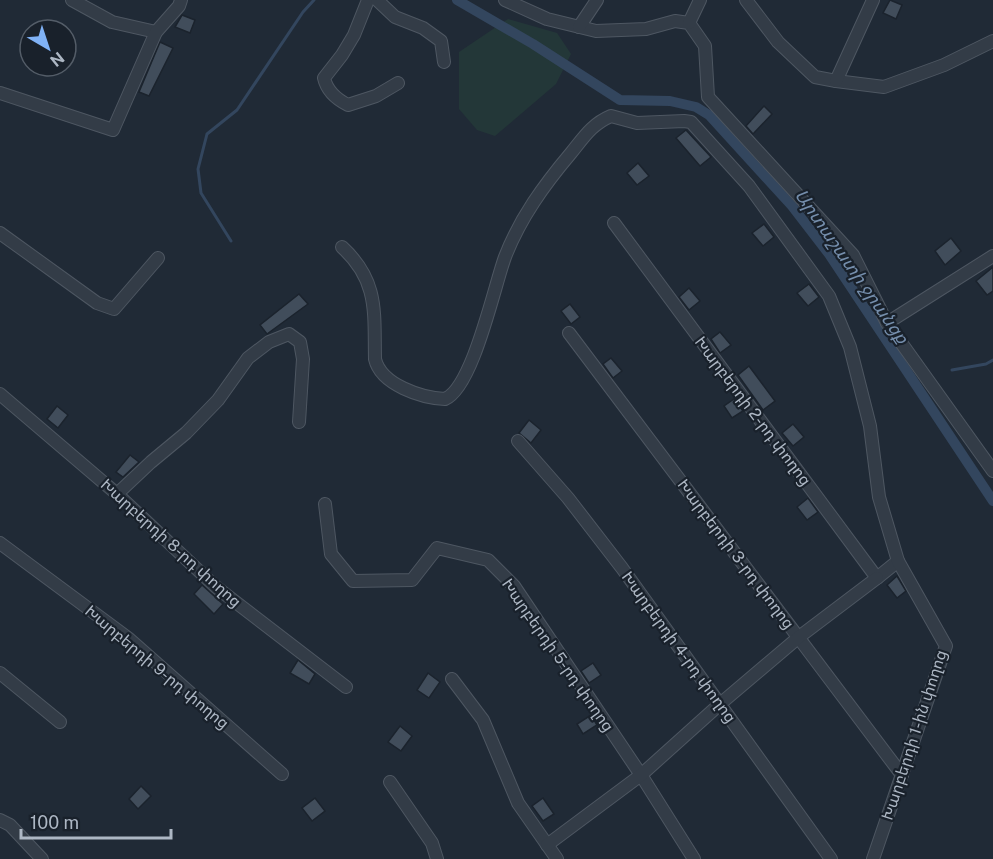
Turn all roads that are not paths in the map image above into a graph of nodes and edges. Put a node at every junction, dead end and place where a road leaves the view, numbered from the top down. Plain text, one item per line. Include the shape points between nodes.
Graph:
1 (72, 0) edge
2 (181, 0) edge
3 (368, 0) edge
4 (376, 0) edge
5 (505, 0) edge
6 (597, 0) edge
7 (700, 0) edge
8 (746, 0) edge
9 (873, 0) edge
10 (689, 23) junction
11 (579, 27) junction
12 (156, 32) junction
13 (993, 41) edge
14 (444, 62) dead end
15 (836, 81) junction
16 (398, 82) dead end
17 (0, 93) edge
18 (614, 223) dead end
19 (0, 232) edge
20 (342, 247) dead end
21 (993, 256) edge
22 (158, 258) dead end
23 (887, 323) junction
24 (569, 333) dead end
25 (0, 394) edge
26 (299, 422) dead end
27 (518, 441) dead end
28 (993, 471) edge
29 (117, 494) junction
30 (325, 504) dead end
31 (0, 543) edge
32 (898, 561) junction
33 (877, 578) junction
34 (799, 637) junction
35 (0, 674) edge
36 (452, 679) dead end
37 (346, 687) dead end
38 (720, 704) junction
39 (60, 722) dead end
40 (282, 774) dead end
41 (641, 775) junction
42 (902, 775) junction
43 (390, 782) dead end
44 (0, 820) edge
45 (547, 845) junction
46 (42, 859) edge
47 (437, 859) edge
48 (557, 859) edge
49 (694, 859) edge
50 (831, 859) edge
51 (873, 859) edge

1 - 12 street via 112,22
2 - 12 street
3 - 16 street via 354,35 324,78 326,87 348,105 376,96
4 - 14 street via 395,17 423,28 441,41
5 - 11 street via 547,20
6 - 11 street
7 - 10 street
8 - 15 street via 778,42 815,77
9 - 15 street
10 - 11 street via 675,21 646,29 596,31
10 - 23 street via 705,46 708,97 853,255
12 - 17 street via 113,130
13 - 15 street via 885,87
18 - 33 street, Խարբերդի 2-րդ փողոց
19 - 22 street via 97,303 114,309
20 - 32 street, Խարբերդի 1-ին փողոց via 362,269 371,288 378,369 419,396 445,399 459,388 470,365 505,257 529,208 597,122 613,116 637,123 691,123 749,186 829,296 850,347 870,426 879,497
21 - 23 street
23 - 28 street
24 - 34 street, Խարբերդի 3-րդ փողոց
25 - 29 street, Խարբերդի 8-րդ փողոց
26 - 29 street via 303,359 300,342 289,334 269,342 248,358 218,400
27 - 38 street, Խարբերդի 4-րդ փողոց via 609,550
29 - 37 street, Խարբերդի 8-րդ փողոց via 216,587
30 - 41 street, Խարբերդի 5-րդ փողոց via 331,554 353,581 412,580 437,548 488,560 514,586
31 - 40 street, Խարբերդի 9-րդ փողոց via 128,638
32 - 33 street
32 - 42 street, Խարբերդի 1-ին փողոց via 946,646
33 - 34 street
34 - 38 street
34 - 42 street, Խարբերդի 3-րդ փողոց
35 - 39 street
36 - 45 street via 483,720 519,803
38 - 41 street
38 - 50 street, Խարբերդի 4-րդ փողոց
41 - 45 street
41 - 49 street, Խարբերդի 5-րդ փողոց
42 - 51 street, Խարբերդի 1-ին փողոց
43 - 47 street via 432,843
44 - 46 street via 10,825
45 - 48 street

